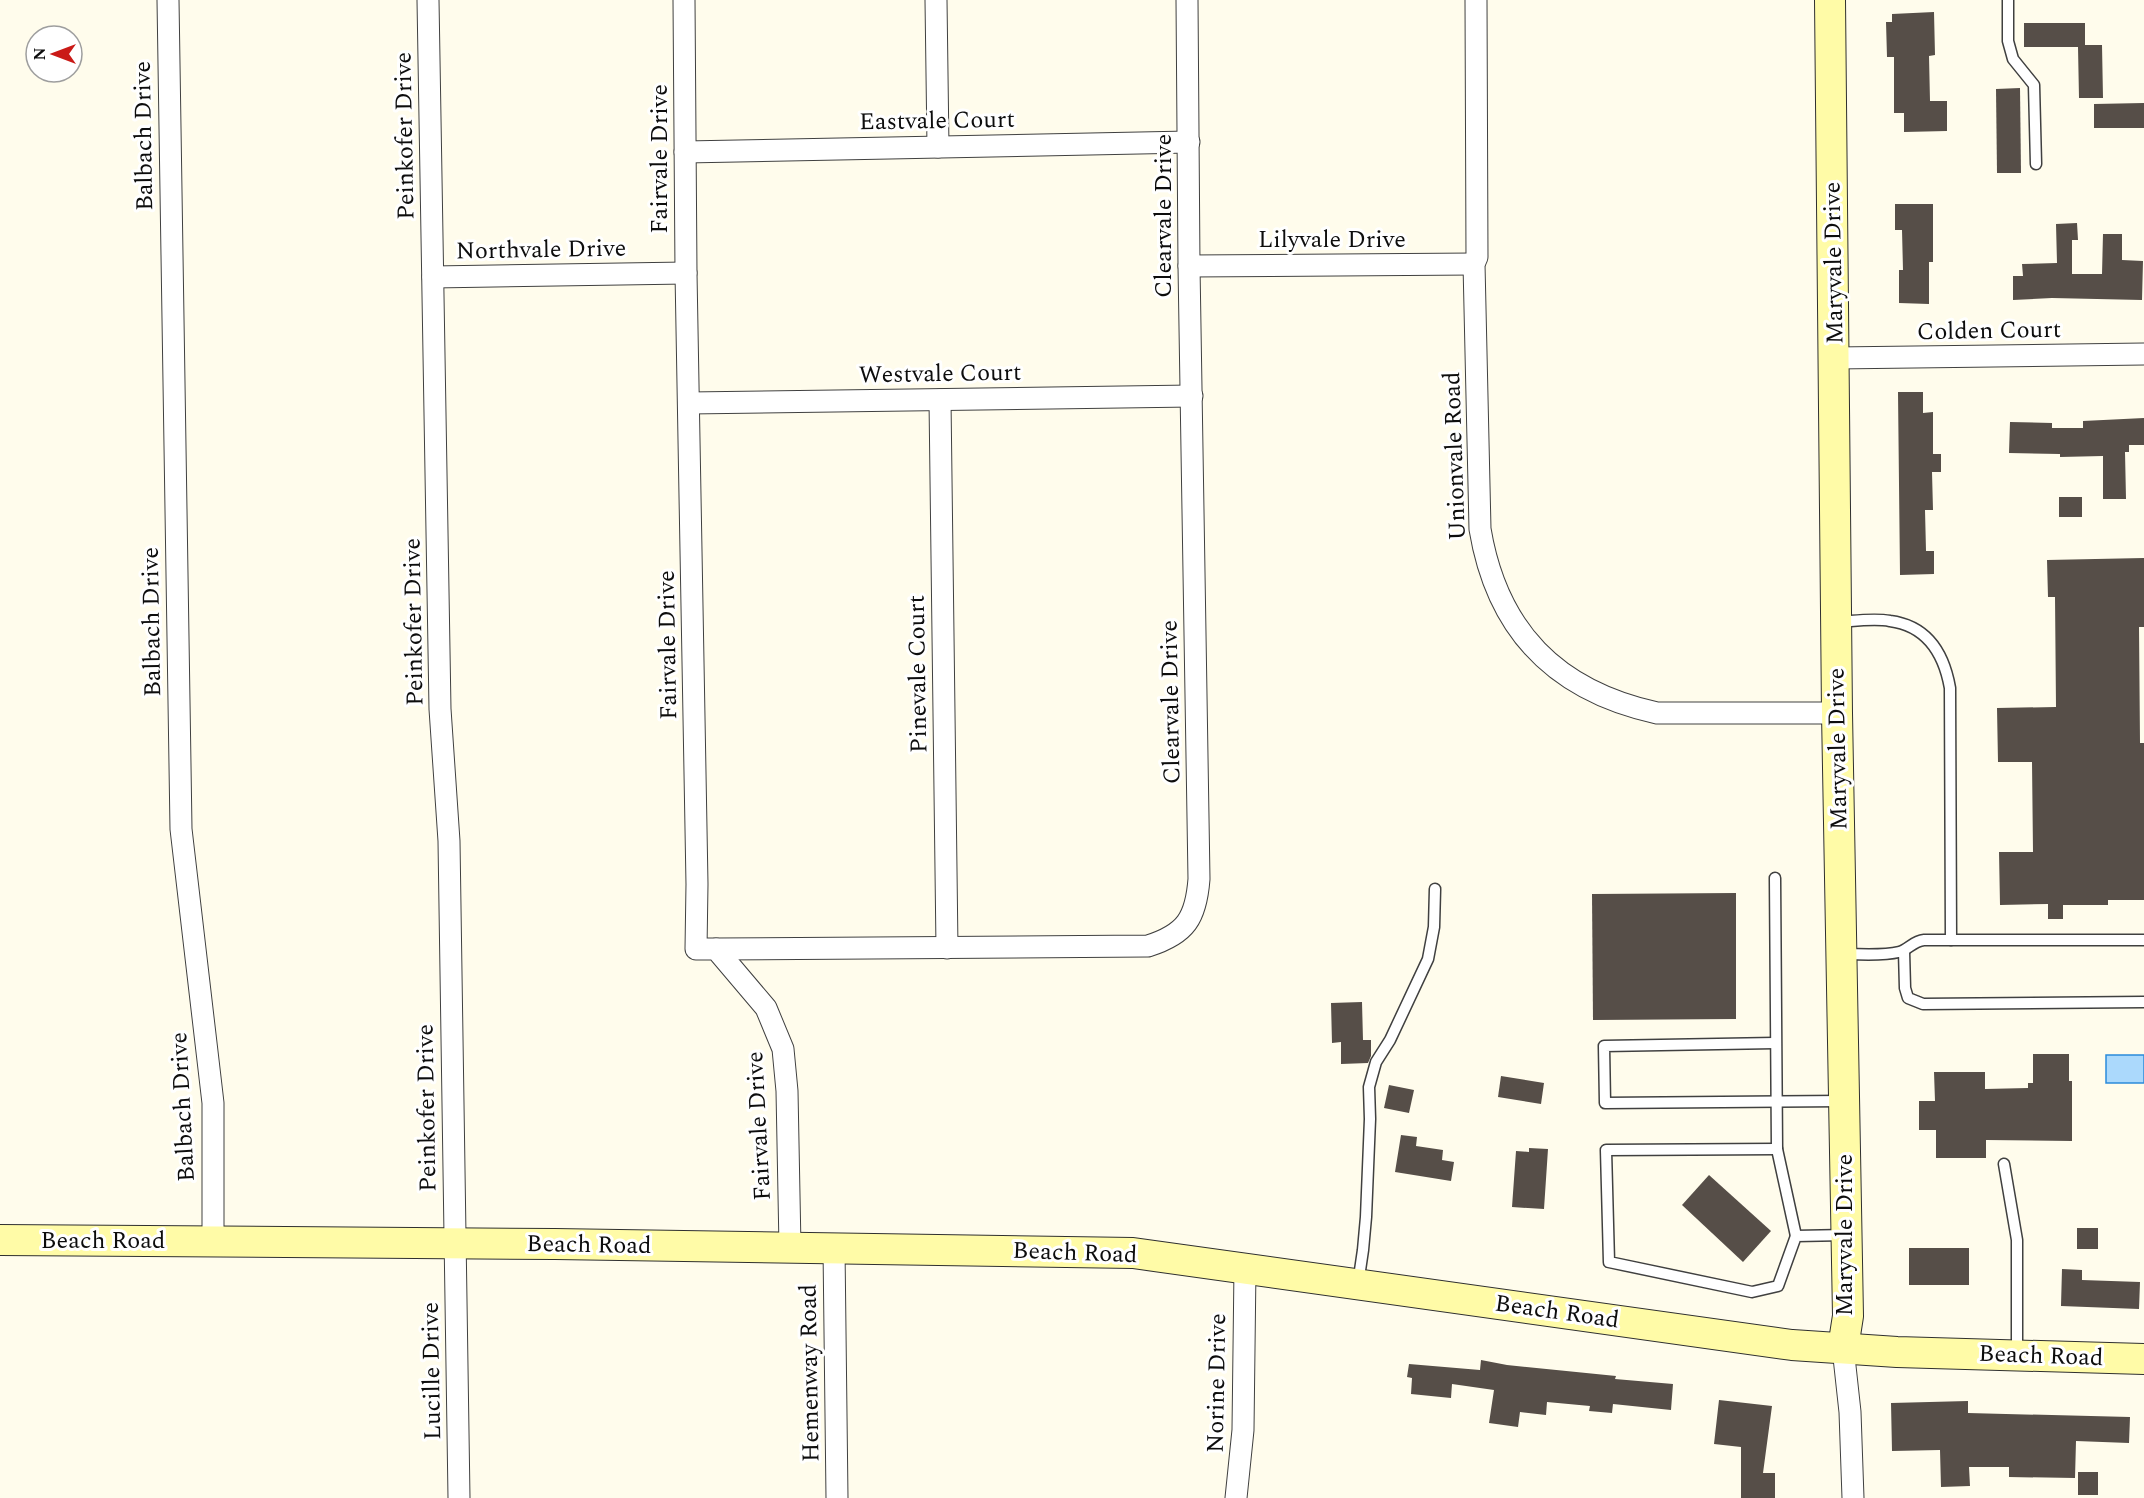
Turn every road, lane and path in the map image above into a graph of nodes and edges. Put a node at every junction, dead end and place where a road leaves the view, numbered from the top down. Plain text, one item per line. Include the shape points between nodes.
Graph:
1 (168, 0) edge
2 (428, 0) edge
3 (684, 0) edge
4 (936, 0) edge
5 (1187, 0) edge
6 (1476, 0) edge
7 (1830, 0) edge
8 (2008, 0) edge
9 (1189, 142) junction
10 (938, 147) junction
11 (685, 152) junction
12 (2036, 164) dead end
13 (1474, 264) junction
14 (1189, 266) junction
15 (686, 273) junction
16 (433, 277) junction
17 (2144, 354) edge
18 (1835, 358) junction
19 (1192, 396) junction
20 (940, 400) junction
21 (689, 403) junction
22 (1836, 622) junction
23 (1837, 713) junction
24 (1774, 878) dead end
25 (1435, 889) dead end
26 (2144, 939) edge
27 (1951, 940) junction
28 (947, 948) junction
29 (716, 949) junction
30 (1904, 951) junction
31 (1841, 954) junction
32 (2144, 1002) edge
33 (1775, 1044) junction
34 (1776, 1100) junction
35 (1844, 1101) junction
36 (1777, 1149) junction
37 (2004, 1164) dead end
38 (1846, 1234) junction
39 (1796, 1236) junction
40 (0, 1240) edge
41 (213, 1241) junction
42 (455, 1243) junction
43 (790, 1247) junction
44 (834, 1248) junction
45 (1245, 1268) junction
46 (1358, 1284) junction
47 (1844, 1348) junction
48 (2018, 1355) junction
49 (2144, 1359) edge
50 (459, 1498) edge
51 (837, 1498) edge
52 (1236, 1498) edge
53 (1853, 1498) edge

1 - 41 street, Balbach Drive via 182,829 213,1103
2 - 16 street, Peinkofer Drive
3 - 11 street, Fairvale Drive
4 - 10 street
5 - 9 street, Clearvale Drive
6 - 13 street, Unionvale Road
7 - 18 street, Maryvale Drive
8 - 12 lane via 2008,41 2013,58 2034,85
9 - 10 street, Eastvale Court
9 - 14 street, Clearvale Drive
10 - 11 street, Eastvale Court
11 - 15 street, Fairvale Drive
13 - 14 street, Lilyvale Drive
13 - 23 street, Unionvale Road via 1480,529 1495,586 1526,641 1575,682 1657,713
14 - 19 street, Clearvale Drive
15 - 16 street, Northvale Drive
15 - 21 street, Fairvale Drive
16 - 42 street, Peinkofer Drive via 440,709 449,841
17 - 18 street, Colden Court
18 - 22 street, Maryvale Drive
19 - 20 street, Westvale Court
19 - 28 street, Clearvale Drive via 1199,879 1195,910 1173,935 1148,946
20 - 21 street, Westvale Court
20 - 28 street, Pinevale Court
21 - 29 street, Fairvale Drive via 696,949
22 - 23 street, Maryvale Drive
22 - 27 lane via 1889,620 1912,626 1926,636 1945,662 1950,688
23 - 31 street, Maryvale Drive
24 - 33 lane
25 - 46 lane via 1428,959 1376,1062 1369,1087 1366,1217
26 - 27 lane
27 - 30 lane via 1919,941
28 - 29 street, Clearvale Drive
29 - 43 street, Fairvale Drive via 766,1008 783,1049
30 - 31 lane
30 - 32 lane via 1908,999 1923,1004
31 - 35 street, Maryvale Drive
33 - 34 lane
33 - 34 lane via 1604,1046 1605,1103
34 - 35 lane
34 - 36 lane
35 - 38 street, Maryvale Drive
36 - 39 lane
36 - 39 lane via 1606,1150 1609,1262 1752,1292 1778,1286
37 - 48 lane via 2018,1240
38 - 39 lane
38 - 47 street, Maryvale Drive via 1848,1316
40 - 41 street, Beach Road
41 - 42 street, Beach Road
42 - 43 street, Beach Road
42 - 50 street, Lucille Drive
43 - 44 street, Beach Road
44 - 45 street, Beach Road via 1133,1253
44 - 51 street, Hemenway Road
45 - 46 street, Beach Road
45 - 52 street, Norine Drive via 1243,1430
46 - 47 street, Beach Road via 1792,1345
47 - 48 street, Beach Road
47 - 53 street, Maryvale Drive
48 - 49 street, Beach Road

